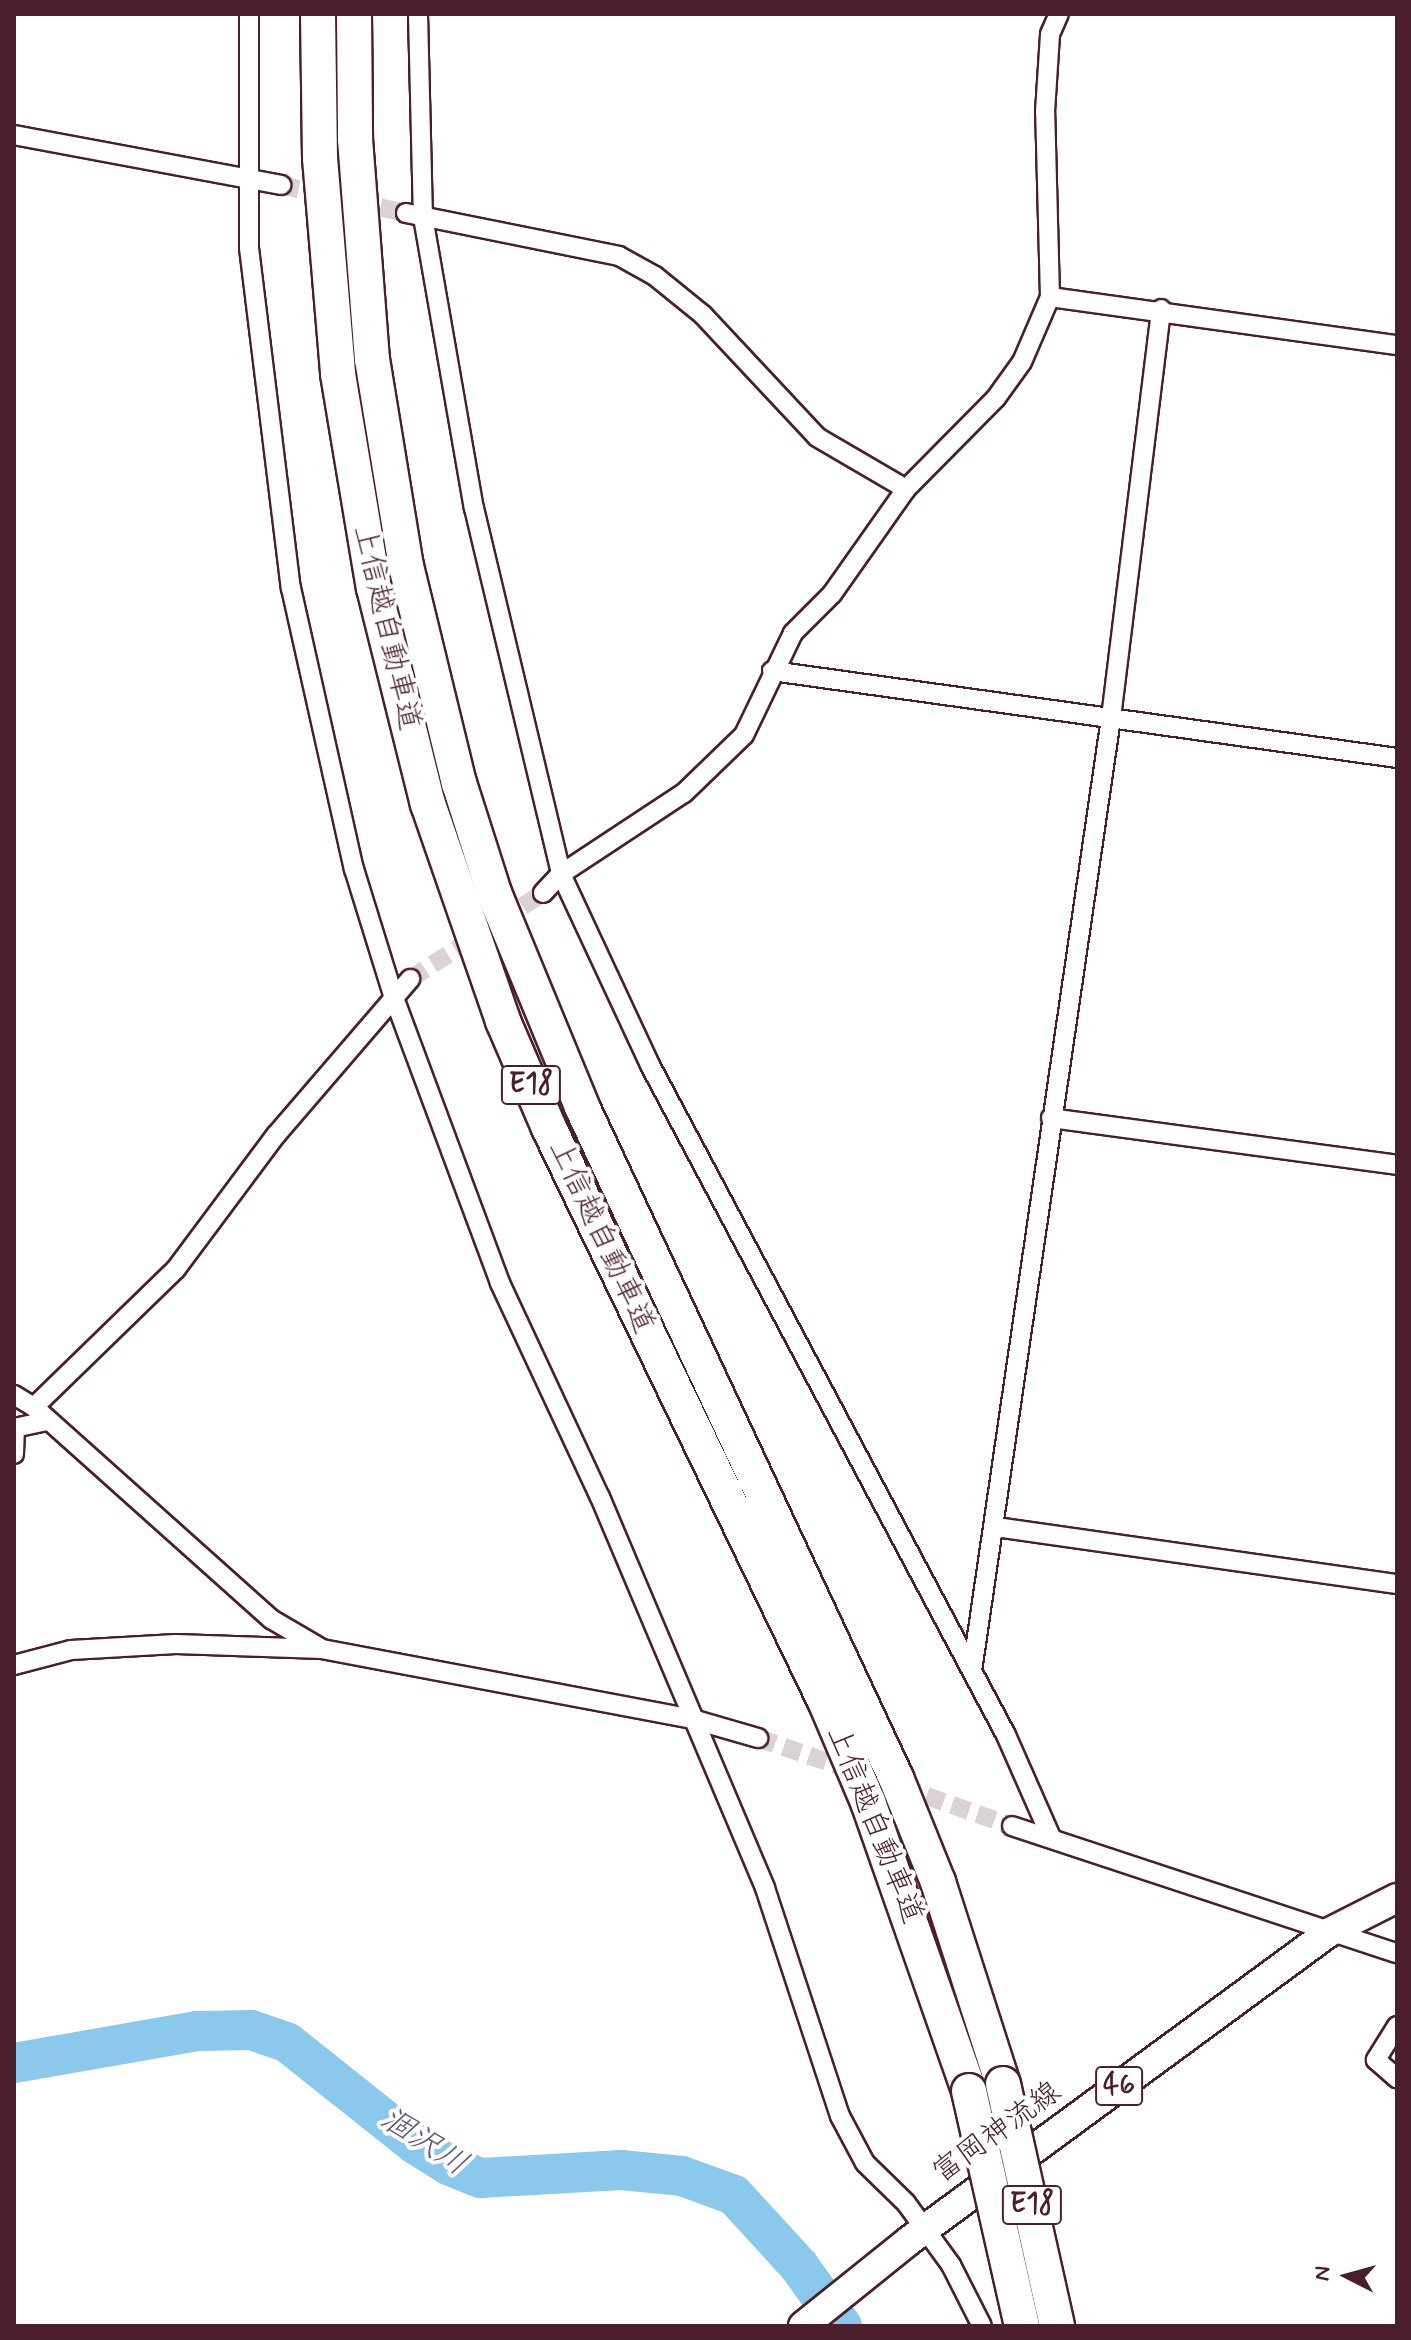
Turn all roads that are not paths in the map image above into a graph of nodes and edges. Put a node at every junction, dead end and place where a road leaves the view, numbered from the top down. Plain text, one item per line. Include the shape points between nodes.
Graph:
1 (249, 14) edge
2 (318, 14) edge
3 (354, 14) edge
4 (418, 14) edge
5 (1059, 14) edge
6 (14, 135) edge
7 (247, 178) junction
8 (281, 185) tunnel mouth
9 (414, 215) junction
10 (1050, 297) junction
11 (1161, 309) junction
12 (1397, 345) edge
13 (906, 489) junction
14 (772, 671) junction
15 (1111, 718) junction
16 (1397, 758) edge
17 (561, 874) junction
18 (543, 893) tunnel mouth
19 (410, 979) tunnel mouth
20 (393, 995) junction
21 (1051, 1118) junction
22 (1397, 1165) edge
23 (14, 1395) edge
24 (34, 1407) junction
25 (48, 1421) junction
26 (14, 1428) edge
27 (14, 1454) edge
28 (996, 1527) junction
29 (1397, 1584) edge
30 (322, 1649) junction
31 (14, 1665) edge
32 (972, 1671) junction
33 (692, 1719) junction
34 (758, 1738) tunnel mouth
35 (1012, 1826) tunnel mouth
36 (1051, 1837) junction
37 (1397, 1898) edge
38 (1328, 1933) junction
39 (1397, 1953) edge
40 (1397, 2026) edge
41 (1397, 2078) edge
42 (917, 2234) junction
43 (803, 2326) edge
44 (982, 2326) edge
45 (1022, 2326) edge
46 (1057, 2326) edge

1 - 7 street
2 - 45 highway, 上信越自動車道 / E18, bridge via 320,158 338,374 374,588 428,804 503,1021 549,1128 820,1690 868,1802 969,2091
3 - 46 highway, 上信越自動車道 / E18, bridge via 355,139 372,359 406,566 464,797 494,893 582,1107 896,1778 943,1897 1003,2084
4 - 9 street
5 - 10 street via 1050,34 1045,112
6 - 7 street
7 - 8 street
7 - 20 street via 249,248 291,588 354,869
9 - 13 street via 619,256 655,276 703,315 817,437
9 - 17 street via 474,508
10 - 11 street
10 - 13 street via 1029,350 996,398
11 - 12 street
11 - 15 street
13 - 14 street via 832,594 793,633
14 - 15 street
14 - 17 street via 764,703 734,745 684,793
15 - 16 street
15 - 21 street
17 - 18 street
17 - 32 street via 650,1065
19 - 20 street
20 - 24 street via 276,1135 176,1269
20 - 33 street via 500,1283 600,1497
21 - 22 street
21 - 28 street
23 - 24 street
24 - 25 street
25 - 26 street
25 - 30 street via 271,1619
26 - 27 street
28 - 29 street
28 - 32 street
30 - 31 street via 176,1644 71,1650
30 - 33 street
32 - 36 street
33 - 34 street
33 - 42 street via 765,1888 840,2116 865,2163
35 - 36 street
36 - 38 street
37 - 38 main road, 富岡神流線 / 46
38 - 39 street
38 - 42 main road, 富岡神流線 / 46
40 - 41 street via 1376,2060
42 - 43 main road, 富岡神流線 / 46
42 - 44 street via 951,2265

